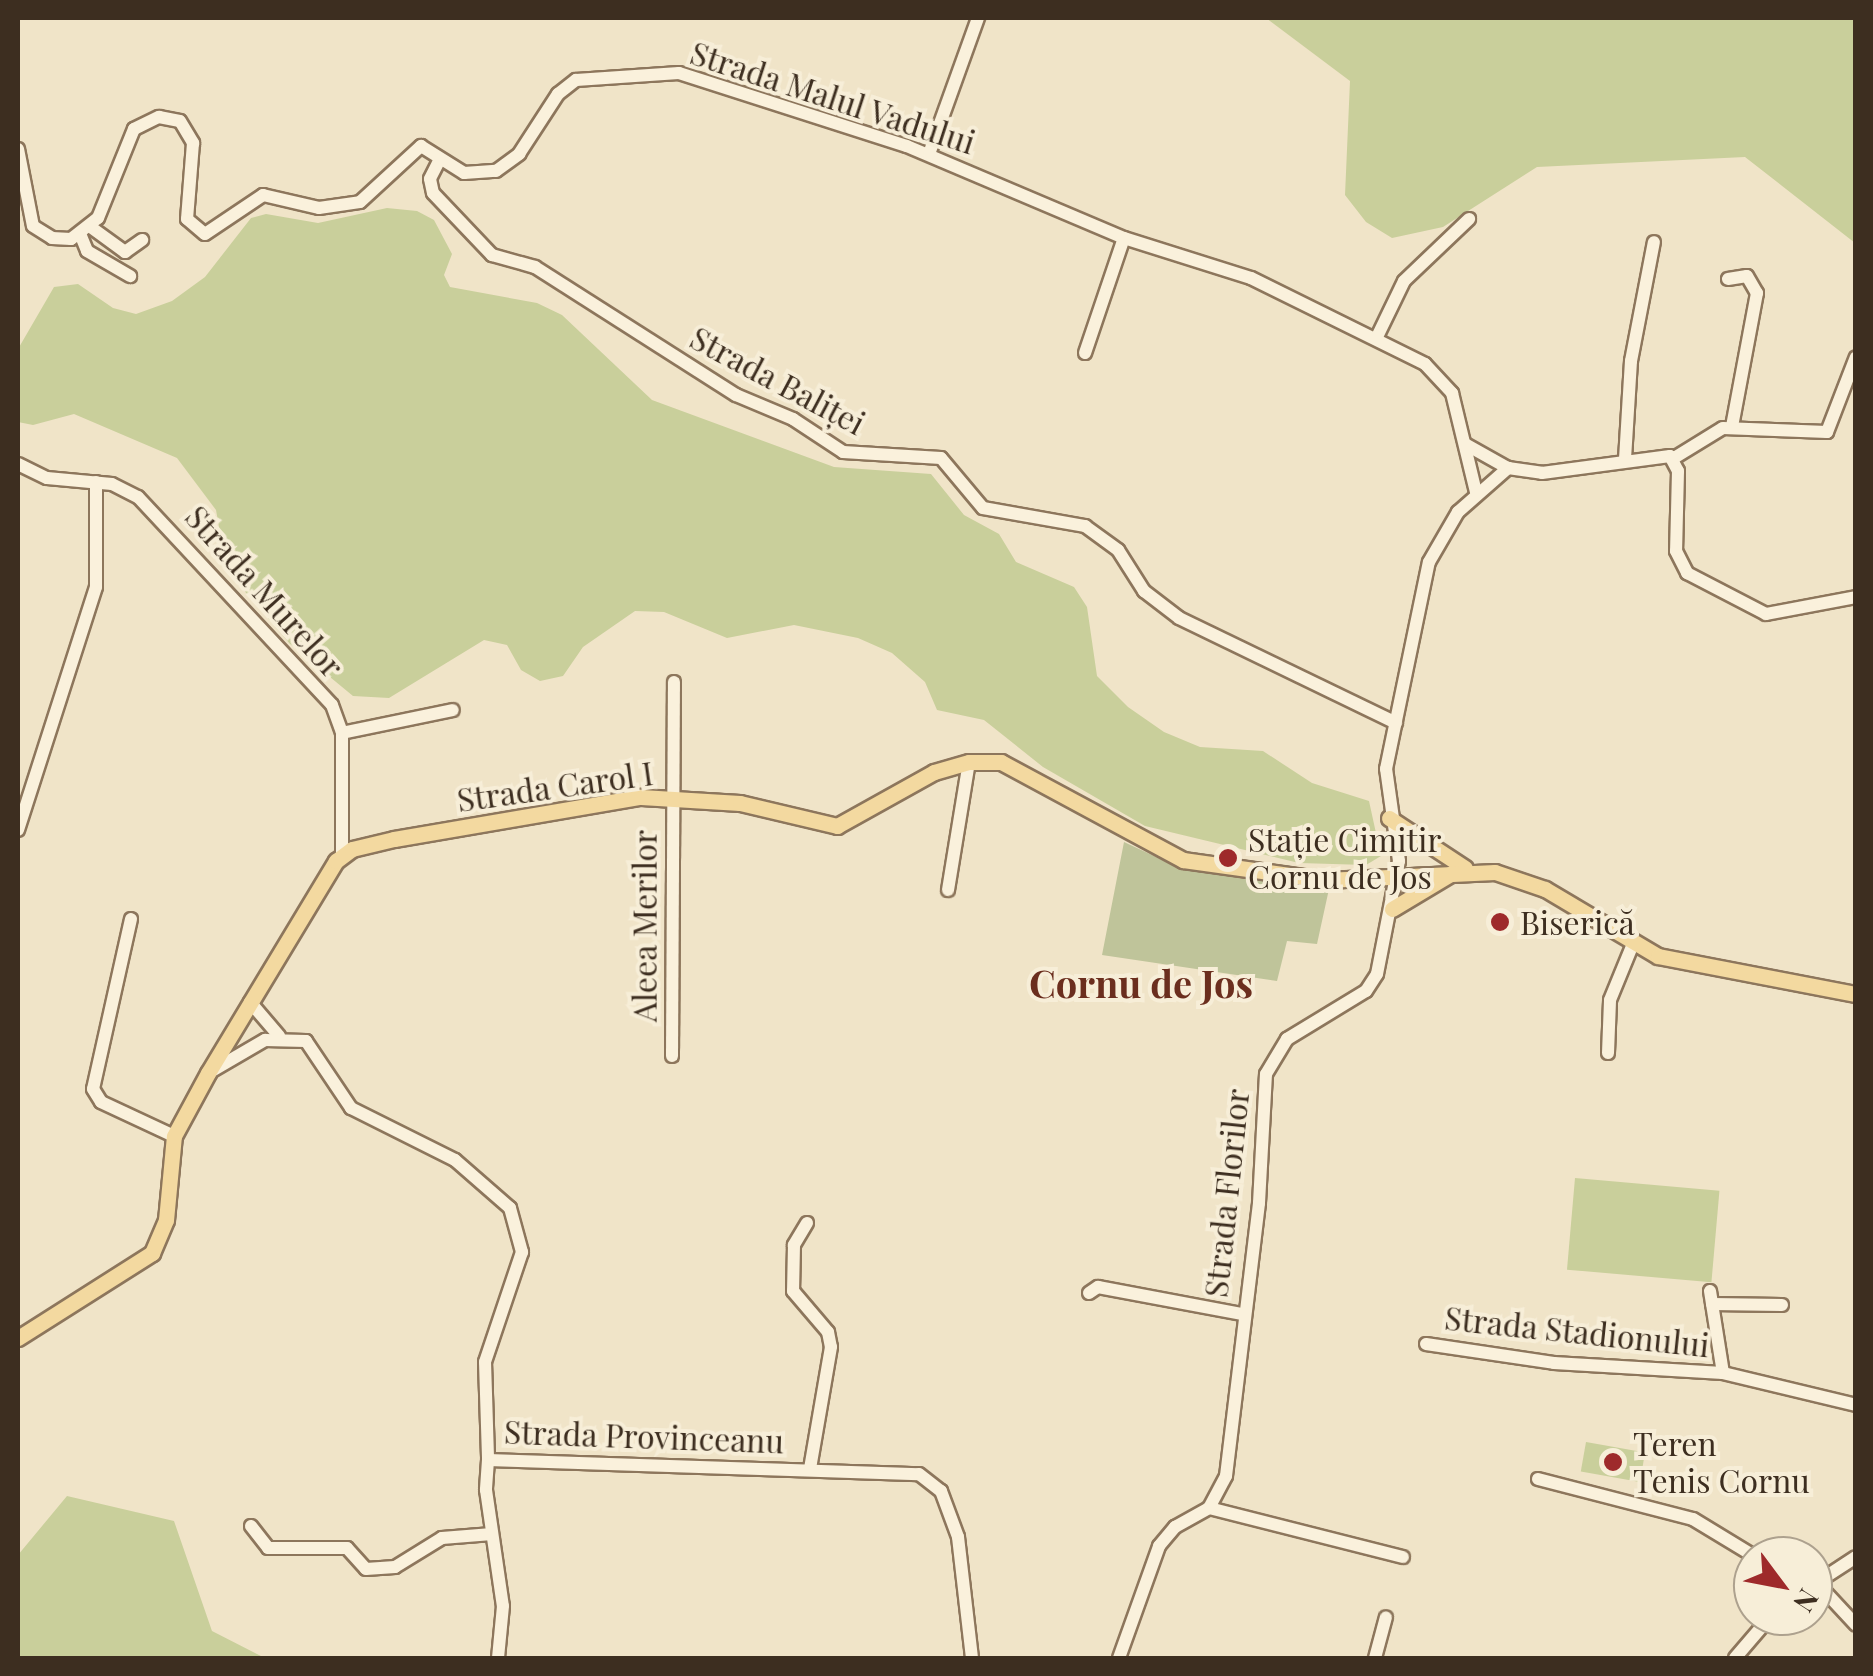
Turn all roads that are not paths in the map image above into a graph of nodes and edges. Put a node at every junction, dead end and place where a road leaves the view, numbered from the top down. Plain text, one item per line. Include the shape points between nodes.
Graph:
1 (978, 18) edge
2 (18, 150) edge
3 (929, 154) junction
4 (440, 158) junction
5 (1469, 220) dead end
6 (87, 232) junction
7 (1124, 238) junction
8 (142, 240) dead end
9 (1654, 242) dead end
10 (130, 276) dead end
11 (1728, 279) dead end
12 (1376, 339) junction
13 (1085, 353) dead end
14 (1856, 357) edge
15 (1732, 427) junction
16 (1465, 444) junction
17 (1674, 458) junction
18 (1625, 460) junction
19 (18, 464) edge
20 (1508, 468) junction
21 (96, 482) junction
22 (1476, 492) junction
23 (1856, 597) edge
24 (674, 682) dead end
25 (454, 710) dead end
26 (1396, 723) junction
27 (342, 733) junction
28 (969, 762) junction
29 (672, 796) junction
30 (1388, 818) junction
31 (18, 830) edge
32 (342, 855) junction
33 (1465, 868) junction
34 (1398, 874) junction
35 (948, 890) dead end
36 (1392, 909) junction
37 (131, 918) dead end
38 (1633, 944) junction
39 (1856, 994) edge
40 (250, 1002) junction
41 (279, 1036) junction
42 (1608, 1053) dead end
43 (672, 1056) dead end
44 (208, 1073) junction
45 (174, 1136) junction
46 (808, 1223) dead end
47 (1089, 1293) dead end
48 (1782, 1305) dead end
49 (1242, 1314) junction
50 (18, 1338) edge
51 (1426, 1344) dead end
52 (1723, 1372) junction
53 (1856, 1405) edge
54 (488, 1460) junction
55 (810, 1468) junction
56 (1538, 1479) dead end
57 (1209, 1508) junction
58 (251, 1526) dead end
59 (492, 1534) junction
60 (1733, 1543) edge
61 (1403, 1557) dead end
62 (1856, 1557) edge
63 (1833, 1572) edge
64 (1833, 1602) edge
65 (1386, 1617) dead end
66 (1856, 1625) edge
67 (1754, 1636) edge
68 (498, 1658) edge
69 (972, 1658) edge
70 (1119, 1658) edge
71 (1375, 1658) edge
72 (1735, 1658) edge

1 - 3 street
2 - 6 street via 33,226 52,238
3 - 4 street, Strada Malul Vadului via 662,71 585,77 566,86 519,154 496,171 464,173
3 - 7 street, Strada Malul Vadului
4 - 6 street, Strada Malul Vadului via 425,146 414,149 386,184 360,202 318,208 262,195 217,230 199,233 187,220 190,133 180,121 159,118 128,137
4 - 26 street, Strada Baliței via 430,180 433,193 492,255 535,267 736,395 793,418 843,452 941,458 983,508 1085,526 1118,550 1144,590 1179,618
5 - 12 street via 1404,281
6 - 8 street via 125,252
6 - 10 street via 86,251
7 - 12 street, Strada Malul Vadului via 1251,278
7 - 13 street
9 - 18 street via 1631,361
11 - 15 street via 1746,276 1757,293
12 - 16 street, Strada Malul Vadului via 1446,382
14 - 15 street via 1827,432
15 - 17 street
16 - 20 street
16 - 22 street, Strada Malul Vadului
17 - 18 street
17 - 23 street via 1676,551 1687,573 1766,614
18 - 20 street via 1560,474
19 - 21 street, Strada Murelor via 47,478
20 - 22 street
21 - 27 street, Strada Murelor via 125,488 174,530 332,705
21 - 31 street via 96,587
22 - 26 street via 1429,562
24 - 29 street, Aleea Merilor
25 - 27 street
26 - 30 street via 1385,780
27 - 32 street, Strada Murelor
28 - 29 main road, Strada Carol I via 934,772 837,826 740,802
28 - 34 main road, Strada Carol I via 1017,768 1184,860 1312,880
28 - 35 street
29 - 32 main road, Strada Carol I via 614,799 366,844
29 - 43 street, Aleea Merilor
30 - 33 main road
30 - 34 street
32 - 40 main road
33 - 34 main road, Strada Carol I
33 - 36 main road
33 - 38 main road, Strada Carol I via 1533,883
34 - 36 street, Strada Florilor
36 - 49 street, Strada Florilor via 1372,983 1287,1039 1266,1074 1259,1204
37 - 45 street via 93,1089 101,1102
38 - 39 main road, Strada Carol I via 1688,963
38 - 42 street via 1610,1000
40 - 41 street, Strada Provinceanu
40 - 44 main road
41 - 44 street
41 - 54 street, Strada Provinceanu via 306,1040 351,1108 474,1172 516,1220 520,1269 485,1362
44 - 45 main road
45 - 50 main road via 166,1220 152,1253
46 - 55 street via 794,1245 793,1291 828,1332 831,1346
47 - 49 street via 1098,1287
48 - 52 street, Strada Stadionului via 1711,1298
49 - 57 street, Strada Florilor via 1226,1476
51 - 52 street, Strada Stadionului via 1554,1364
52 - 53 street, Strada Stadionului
54 - 55 street, Strada Provinceanu
54 - 59 street
55 - 69 street, Strada Provinceanu via 906,1470 941,1491 964,1564
56 - 60 street via 1693,1518
57 - 61 street
57 - 70 street via 1175,1527 1159,1546
58 - 59 street via 268,1548 347,1548 366,1569 395,1567 442,1538
59 - 68 street via 503,1606
62 - 63 street
64 - 66 street
65 - 71 street
67 - 72 street

